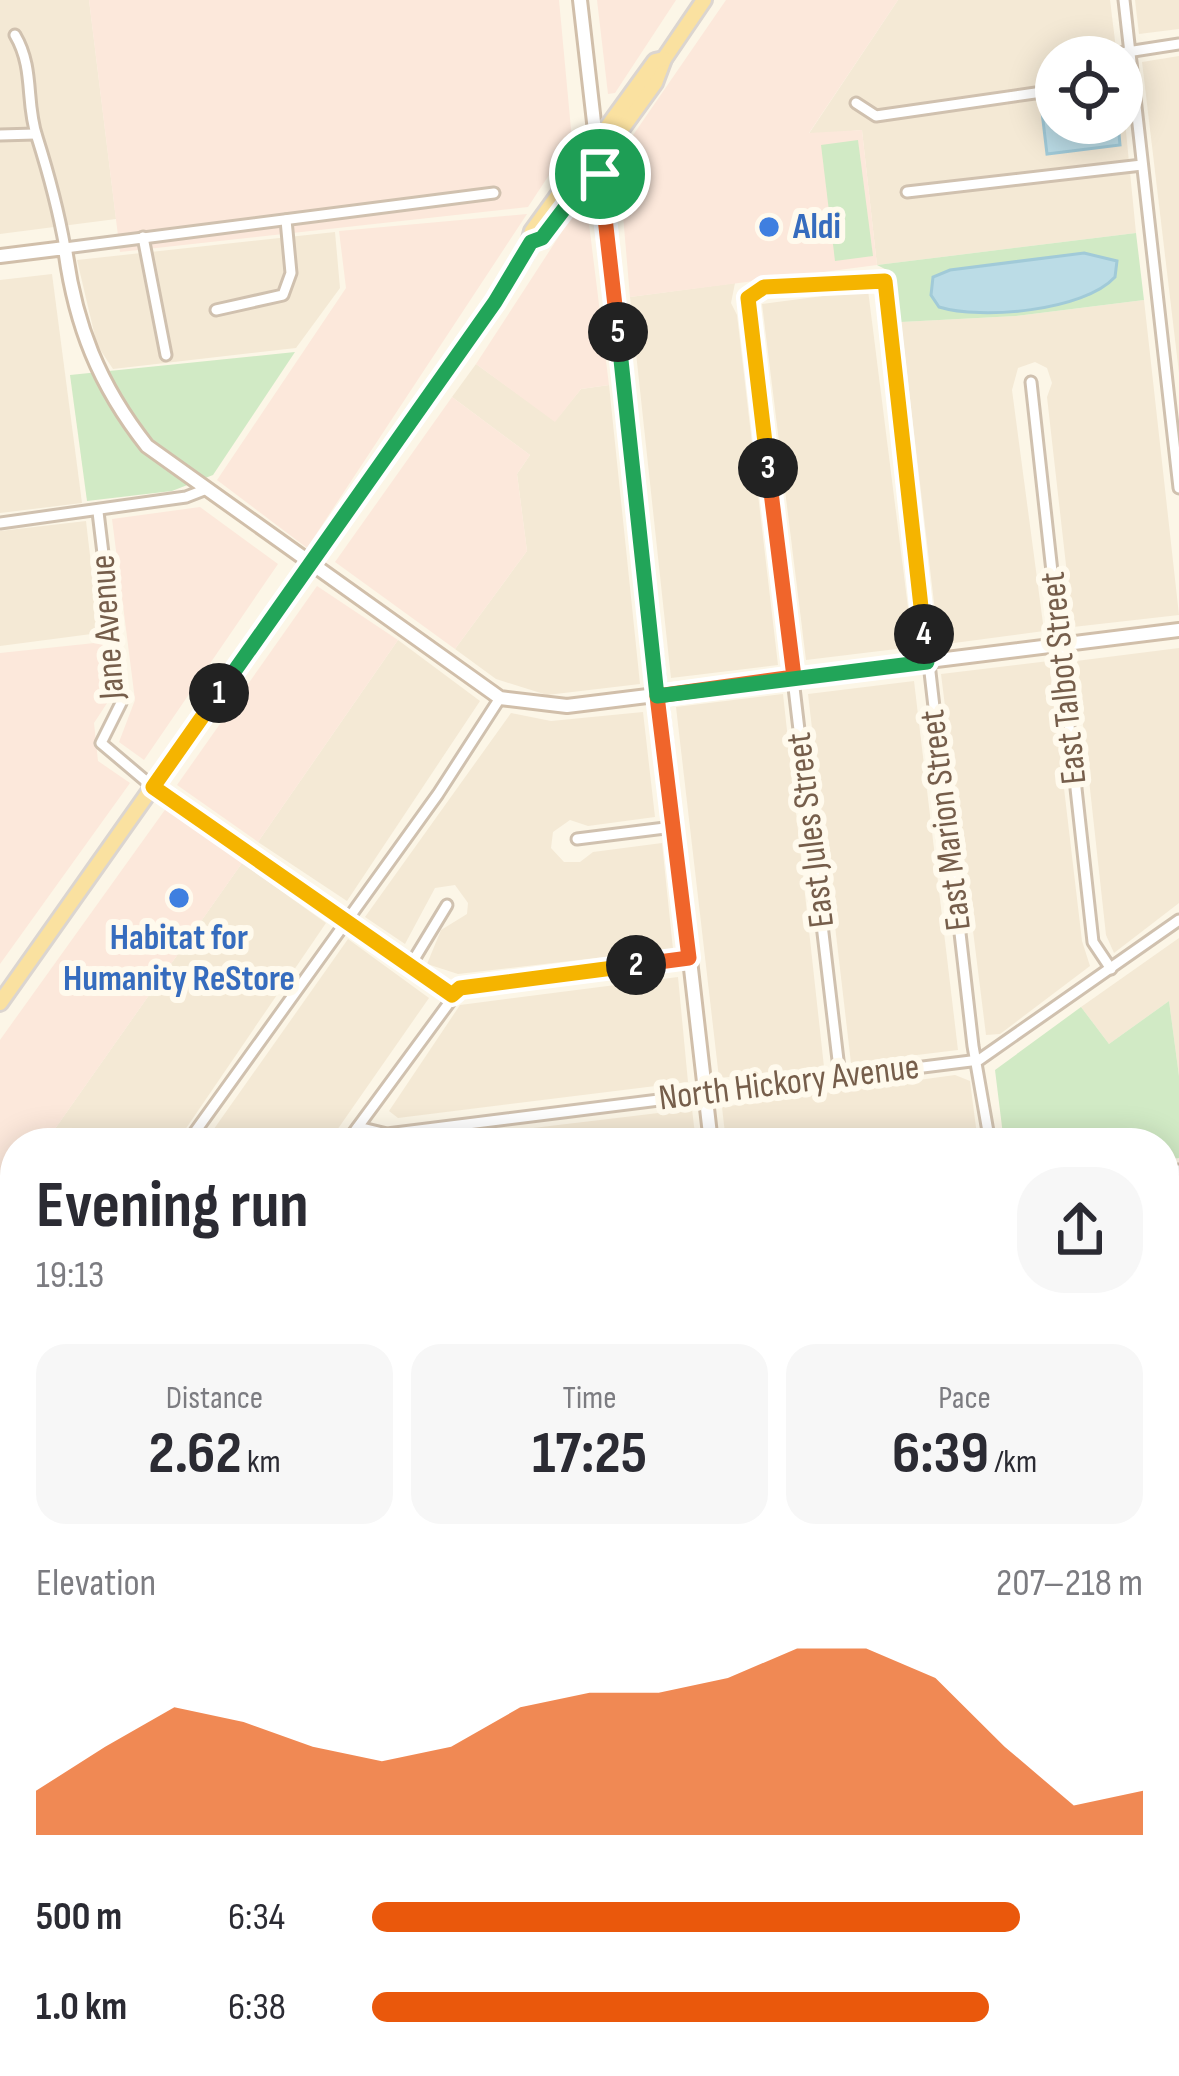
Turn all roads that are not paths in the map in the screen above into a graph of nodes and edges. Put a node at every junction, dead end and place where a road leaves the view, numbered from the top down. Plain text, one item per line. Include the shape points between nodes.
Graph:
1 (580, 0) edge
2 (704, 0) edge
3 (1124, 0) edge
4 (2, 29) edge
5 (1128, 36) edge
6 (1179, 44) edge
7 (1143, 48) edge
8 (664, 59) junction
9 (1035, 93) edge
10 (856, 104) dead end
11 (35, 134) junction
12 (0, 135) edge
13 (597, 141) junction
14 (1140, 144) edge
15 (599, 163) junction
16 (1142, 165) junction
17 (908, 192) dead end
18 (494, 193) dead end
19 (286, 220) junction
20 (143, 237) junction
21 (531, 242) junction
22 (64, 248) junction
23 (0, 256) edge
24 (885, 281) joint
25 (216, 310) dead end
26 (166, 355) dead end
27 (1031, 382) dead end
28 (1179, 488) edge
29 (204, 490) junction
30 (98, 512) junction
31 (0, 523) edge
32 (310, 563) junction
33 (1179, 630) edge
34 (1060, 645) junction
35 (927, 662) junction
36 (794, 677) junction
37 (657, 696) junction
38 (500, 698) junction
39 (153, 787) junction
40 (673, 827) junction
41 (577, 839) dead end
42 (446, 905) dead end
43 (346, 920) junction
44 (1179, 920) edge
45 (689, 958) junction
46 (410, 966) junction
47 (1111, 969) junction
48 (452, 995) junction
49 (0, 1003) edge
50 (979, 1060) junction
51 (840, 1077) junction
52 (705, 1093) junction
53 (358, 1127) joint
54 (198, 1128) edge
55 (362, 1128) edge
56 (434, 1128) edge
57 (709, 1128) edge
58 (988, 1128) edge

1 - 13 street
2 - 8 main road
3 - 5 street
4 - 11 street via 18,31 30,68
6 - 7 street
8 - 13 main road
8 - 15 main road
9 - 10 street via 876,116
11 - 12 street
11 - 22 street via 54,178
13 - 15 street
13 - 21 main road
14 - 16 street
15 - 21 main road
15 - 37 street
16 - 17 street
16 - 28 street
18 - 19 street
19 - 20 street
19 - 25 street via 291,273 283,295
20 - 22 street
20 - 26 street
21 - 32 main road
22 - 23 street
22 - 29 street via 83,338 108,397 147,446
24 - 35 street, East Marion Street
24 - 36 street, East Jules Street via 764,287 748,298
27 - 34 street, East Talbot Street
29 - 30 street
29 - 32 street
30 - 31 street
30 - 39 street, Jane Avenue via 121,703 101,743
32 - 38 street
32 - 39 main road
33 - 34 street
34 - 35 street
34 - 47 street, East Talbot Street via 1093,941
35 - 36 street
35 - 50 street, East Marion Street
36 - 37 street
36 - 51 street, East Jules Street
37 - 38 street via 567,706
37 - 40 street
38 - 43 street
39 - 43 street
39 - 49 main road
40 - 41 street
40 - 45 street
42 - 46 street
43 - 46 street
43 - 54 street
44 - 47 street, North Hickory Avenue
45 - 48 street
45 - 52 street
46 - 48 street
47 - 50 street, North Hickory Avenue
48 - 53 street
50 - 51 street, North Hickory Avenue
50 - 58 street, East Marion Street
51 - 52 street, North Hickory Avenue
52 - 56 street, North Hickory Avenue
52 - 57 street
53 - 55 street, North Hickory Avenue

